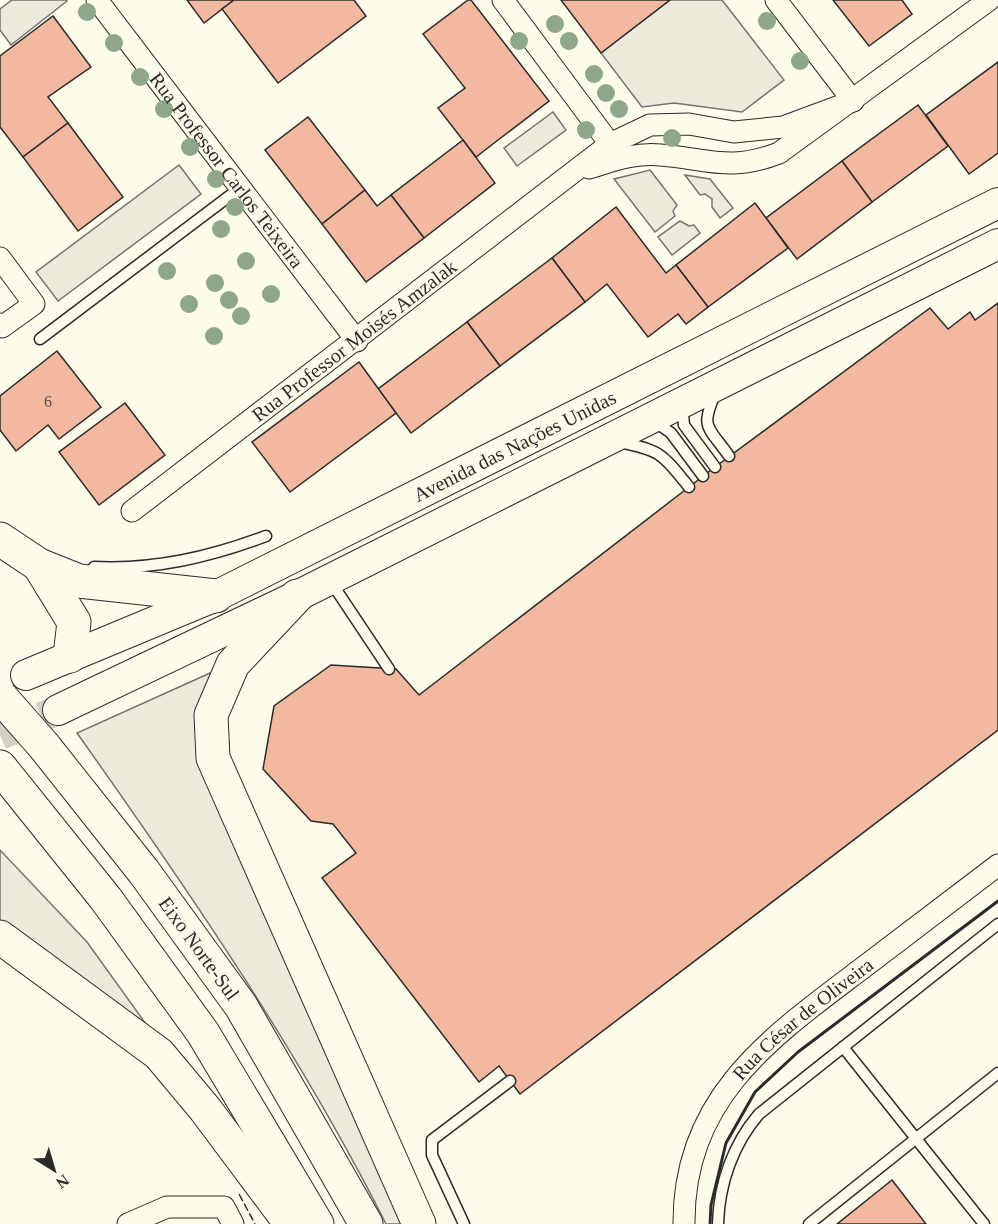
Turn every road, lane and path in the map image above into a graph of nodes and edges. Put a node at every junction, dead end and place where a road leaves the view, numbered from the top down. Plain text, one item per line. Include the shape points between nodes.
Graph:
1 (97, 0) edge
2 (503, 0) edge
3 (776, 0) edge
4 (990, 0) edge
5 (853, 101) junction
6 (610, 144) junction
7 (577, 172) junction
8 (240, 188) junction
9 (998, 203) edge
10 (998, 244) edge
11 (0, 258) edge
12 (0, 324) edge
13 (40, 339) dead end
14 (357, 340) junction
15 (719, 385) junction
16 (682, 404) junction
17 (651, 419) junction
18 (610, 440) junction
19 (729, 456) dead end
20 (715, 466) dead end
21 (703, 476) dead end
22 (689, 487) dead end
23 (132, 511) dead end
24 (266, 536) dead end
25 (0, 539) edge
26 (39, 565) junction
27 (330, 580) junction
28 (216, 596) junction
29 (297, 596) junction
30 (69, 656) junction
31 (389, 669) dead end
32 (26, 675) dead end
33 (0, 696) edge
34 (0, 767) edge
35 (998, 865) edge
36 (998, 924) edge
37 (0, 938) edge
38 (843, 1047) junction
39 (998, 1073) edge
40 (510, 1081) dead end
41 (916, 1138) junction
42 (128, 1224) edge
43 (232, 1224) edge
44 (291, 1224) edge
45 (317, 1224) edge
46 (366, 1224) edge
47 (418, 1224) edge
48 (464, 1224) edge
49 (684, 1224) edge
50 (718, 1224) edge
51 (809, 1224) edge
52 (984, 1224) edge

1 - 8 street, Rua Professor Carlos Teixeira
2 - 6 street
3 - 5 street
4 - 5 street, Rua Professor Moisés Amzalak
5 - 6 street, Rua Professor Moisés Amzalak via 783,127 734,132 689,124 650,125
5 - 7 street, Rua Professor Moisés Amzalak via 779,153 759,161 714,164 660,154 624,157
6 - 7 street, Rua Professor Moisés Amzalak
7 - 14 street, Rua Professor Moisés Amzalak
8 - 13 lane
8 - 14 street, Rua Professor Carlos Teixeira
9 - 28 main road, Avenida das Nações Unidas
10 - 15 main road, Avenida das Nações Unidas
11 - 12 street via 34,304 3,327
14 - 23 street, Rua Professor Moisés Amzalak
15 - 16 main road, Avenida das Nações Unidas
15 - 19 lane via 705,417
16 - 17 main road, Avenida das Nações Unidas
16 - 20 lane via 684,425
17 - 18 main road, Avenida das Nações Unidas
17 - 21 lane via 670,433
18 - 22 lane via 652,448 664,455
18 - 27 main road, Avenida das Nações Unidas
24 - 26 lane via 219,554 174,564 100,568
25 - 26 highway
26 - 28 highway via 79,581
26 - 30 highway via 74,622
27 - 29 main road, Avenida das Nações Unidas
27 - 31 lane
28 - 30 main road, Avenida das Nações Unidas
29 - 30 main road, Avenida das Nações Unidas via 54,706
29 - 47 highway via 233,664 211,715 213,758
30 - 32 main road, Avenida das Nações Unidas
33 - 46 highway, Eixo Norte-Sul, bridge via 144,872 241,1005
34 - 45 highway via 106,899 203,1033
35 - 49 street, Rua César de Oliveira via 785,1026 744,1065 727,1086 701,1136 686,1189
36 - 38 lane
37 - 44 highway via 159,1054
38 - 41 lane
38 - 50 lane via 748,1127 721,1190
39 - 41 lane
40 - 48 lane via 432,1140 432,1155
41 - 51 lane
41 - 52 lane
42 - 43 street via 166,1207 224,1207

